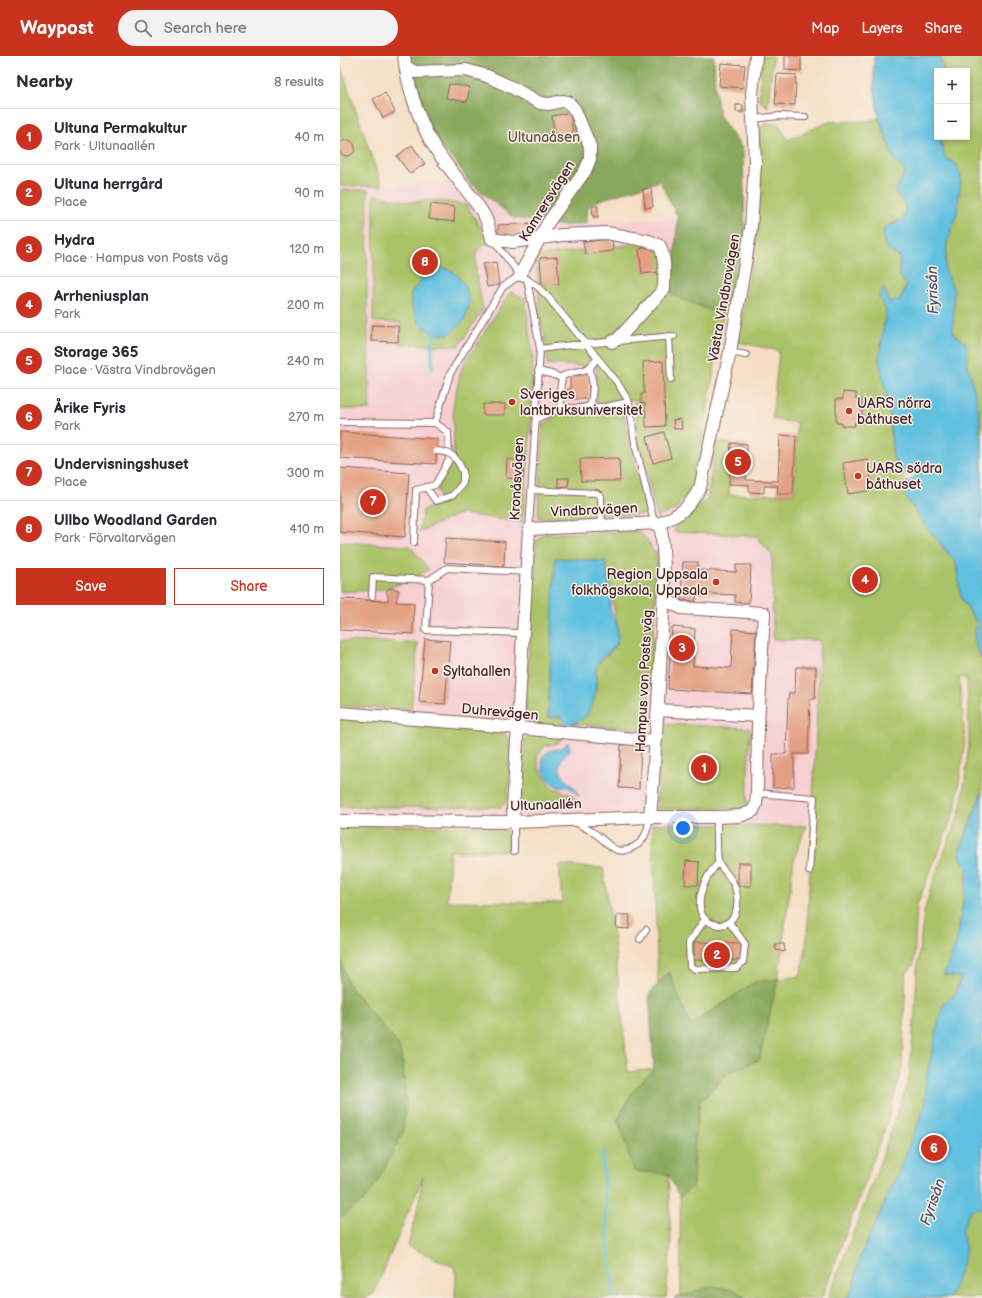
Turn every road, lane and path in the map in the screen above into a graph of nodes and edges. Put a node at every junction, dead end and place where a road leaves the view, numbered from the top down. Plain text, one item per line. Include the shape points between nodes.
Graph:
1 (756, 56) edge
2 (405, 61) edge
3 (805, 117) dead end
4 (753, 119) junction
5 (540, 238) junction
6 (492, 239) junction
7 (524, 277) junction
8 (612, 342) junction
9 (586, 345) junction
10 (540, 349) junction
11 (730, 352) junction
12 (746, 355) dead end
13 (597, 358) junction
14 (591, 366) junction
15 (538, 371) junction
16 (562, 378) junction
17 (671, 378) dead end
18 (629, 402) junction
19 (561, 406) junction
20 (588, 407) junction
21 (536, 419) junction
22 (340, 422) edge
23 (434, 423) junction
24 (436, 451) dead end
25 (426, 487) junction
26 (531, 490) junction
27 (657, 522) junction
28 (602, 525) junction
29 (529, 529) junction
30 (414, 542) dead end
31 (527, 572) junction
32 (429, 580) junction
33 (372, 596) dead end
34 (664, 599) junction
35 (523, 633) junction
36 (658, 710) junction
37 (340, 713) edge
38 (758, 716) junction
39 (518, 728) junction
40 (656, 741) junction
41 (757, 793) junction
42 (650, 817) junction
43 (717, 817) junction
44 (570, 819) junction
45 (340, 821) edge
46 (514, 822) junction
47 (514, 851) dead end
48 (719, 863) junction
49 (809, 871) dead end
50 (705, 919) junction
51 (729, 922) junction
52 (646, 930) dead end
53 (640, 939) dead end

1 - 4 street, Västra Vindbrovägen via 752,94
2 - 5 street, Kamrersvägen via 414,72 466,70 487,76 540,103 568,102 575,110 590,146 590,159 585,171 549,221
2 - 6 street, Kronåsvägen via 412,99 432,143 485,217
3 - 4 lane
4 - 11 street, Västra Vindbrovägen via 755,163 751,228
5 - 6 street via 513,242
5 - 7 street, Kamrersvägen
5 - 8 street via 607,233 649,240 660,246 664,263 664,289 618,339
6 - 7 lane, Kronåsvägen
7 - 9 lane, Hampus von Posts väg via 548,297
7 - 10 lane, Kronåsvägen
7 - 23 lane via 503,287 450,374
8 - 9 lane
8 - 17 lane via 672,336
9 - 10 lane
9 - 13 lane, Hampus von Posts väg
10 - 15 lane, Kronåsvägen
11 - 12 lane
11 - 27 street, Västra Vindbrovägen via 700,488 684,510 672,518
13 - 14 lane
13 - 18 lane, Hampus von Posts väg via 617,382
14 - 16 lane via 566,373
14 - 20 lane via 593,393
15 - 16 lane
15 - 21 lane, Kronåsvägen
16 - 19 lane
18 - 20 lane via 605,407
18 - 27 lane, Hampus von Posts väg via 635,443
19 - 20 lane
19 - 21 lane
21 - 26 lane, Kronåsvägen
22 - 23 lane
23 - 25 lane via 448,432 449,460 435,485
24 - 25 lane, bridge via 446,451 457,459 463,472 463,483 453,495 436,502
25 - 30 lane via 416,490
26 - 28 lane via 596,493 601,496
26 - 29 lane, Kronåsvägen
27 - 28 street, Vindbrovägen
27 - 34 street, Hampus von Posts väg via 663,541
28 - 29 street, Vindbrovägen
29 - 31 street, Kronåsvägen
31 - 32 lane via 447,568
31 - 35 street, Kronåsvägen
32 - 33 lane via 373,578
32 - 35 lane via 426,630
34 - 36 street, Hampus von Posts väg
34 - 38 street via 681,608 764,613
35 - 39 street, Kronåsvägen
36 - 38 street
36 - 40 street, Hampus von Posts väg
37 - 39 street, Duhrevägen
38 - 41 street
39 - 40 street, Duhrevägen
39 - 46 street, Kronåsvägen
40 - 42 street, Hampus von Posts väg
41 - 43 street, Ultunaallén via 753,811 740,816
41 - 49 lane via 814,798
42 - 43 street, Ultunaallén
42 - 44 street, Ultunaallén
42 - 44 lane via 645,836 633,847 623,850 617,850
43 - 48 lane
44 - 46 street, Ultunaallén
45 - 46 street, Ultunaallén
46 - 47 lane
48 - 50 lane via 709,874 700,894 700,908
48 - 51 lane via 733,882 737,896 735,914
50 - 51 lane via 719,925
50 - 51 lane via 689,942 690,966 694,969 736,968 743,962 745,944
52 - 53 lane

